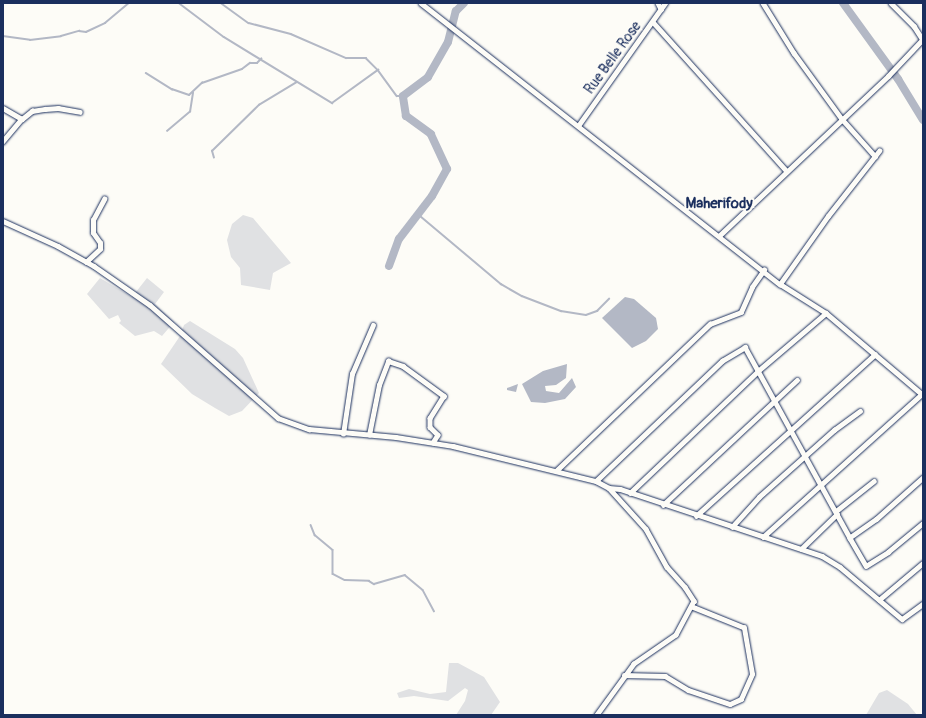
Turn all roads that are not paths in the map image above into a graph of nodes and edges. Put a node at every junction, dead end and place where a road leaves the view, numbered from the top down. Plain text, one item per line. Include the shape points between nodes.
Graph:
1 (421, 3) edge
2 (658, 3) edge
3 (665, 3) edge
4 (763, 3) edge
5 (892, 3) edge
6 (661, 9) junction
7 (653, 22) junction
8 (923, 39) edge
9 (3, 108) edge
10 (80, 112) dead end
11 (22, 119) junction
12 (842, 119) junction
13 (578, 126) junction
14 (3, 142) edge
15 (879, 151) dead end
16 (875, 156) junction
17 (786, 170) junction
18 (104, 199) dead end
19 (3, 221) edge
20 (719, 236) junction
21 (86, 262) junction
22 (764, 270) junction
23 (780, 284) junction
24 (826, 313) junction
25 (373, 325) dead end
26 (875, 354) junction
27 (758, 371) junction
28 (797, 380) dead end
29 (922, 394) edge
30 (773, 400) junction
31 (860, 411) dead end
32 (790, 430) junction
33 (343, 434) junction
34 (369, 435) junction
35 (433, 443) junction
36 (804, 457) junction
37 (556, 471) junction
38 (923, 478) edge
39 (596, 481) junction
40 (874, 481) dead end
41 (821, 486) junction
42 (609, 488) junction
43 (630, 493) junction
44 (664, 505) junction
45 (836, 513) junction
46 (696, 516) junction
47 (923, 523) edge
48 (732, 527) junction
49 (763, 537) junction
50 (850, 538) junction
51 (801, 549) junction
52 (923, 563) edge
53 (879, 600) junction
54 (923, 604) edge
55 (692, 607) junction
56 (624, 674) junction
57 (597, 715) edge

1 - 13 street
2 - 6 street
3 - 6 street, Rue Belle Rose
4 - 12 street via 794,53
5 - 8 street
6 - 7 street, Rue Belle Rose
7 - 13 street, Rue Belle Rose
7 - 17 street
8 - 12 street
9 - 11 street
10 - 11 street via 58,108 32,111
11 - 14 street
12 - 16 street
12 - 17 street
13 - 20 street
15 - 16 street
16 - 23 street
17 - 20 street
18 - 21 street via 93,220 94,233 100,243 100,249
19 - 21 street
20 - 22 street
21 - 33 street via 150,305 278,418 309,429
22 - 23 street
22 - 37 street via 752,287 742,312 710,324
23 - 24 street
24 - 26 street
24 - 27 street
25 - 33 street via 352,374
26 - 29 street
26 - 32 street
27 - 30 street
27 - 39 street via 745,347 734,352
27 - 43 street
28 - 30 street
29 - 41 street
30 - 32 street
30 - 44 street
31 - 36 street
32 - 36 street
32 - 46 street
33 - 34 street
34 - 35 street
34 - 35 street via 379,385 388,361 403,366 444,396 430,418 430,427 438,435
35 - 37 street
36 - 41 street
36 - 48 street
37 - 39 street
38 - 50 street via 877,519
39 - 42 street
40 - 45 street
41 - 45 street
41 - 49 street
42 - 43 street
42 - 55 street via 646,529 668,567 686,587 694,602
43 - 44 street
44 - 46 street
45 - 50 street
45 - 51 street
46 - 48 street
47 - 50 street via 888,552 866,566
48 - 49 street
49 - 51 street
51 - 53 street via 822,556 840,567
52 - 53 street
53 - 54 street via 902,619
55 - 56 street via 676,635 644,656
55 - 56 street via 744,628 752,674 741,699 730,704 688,690 664,676
56 - 57 street via 616,690

